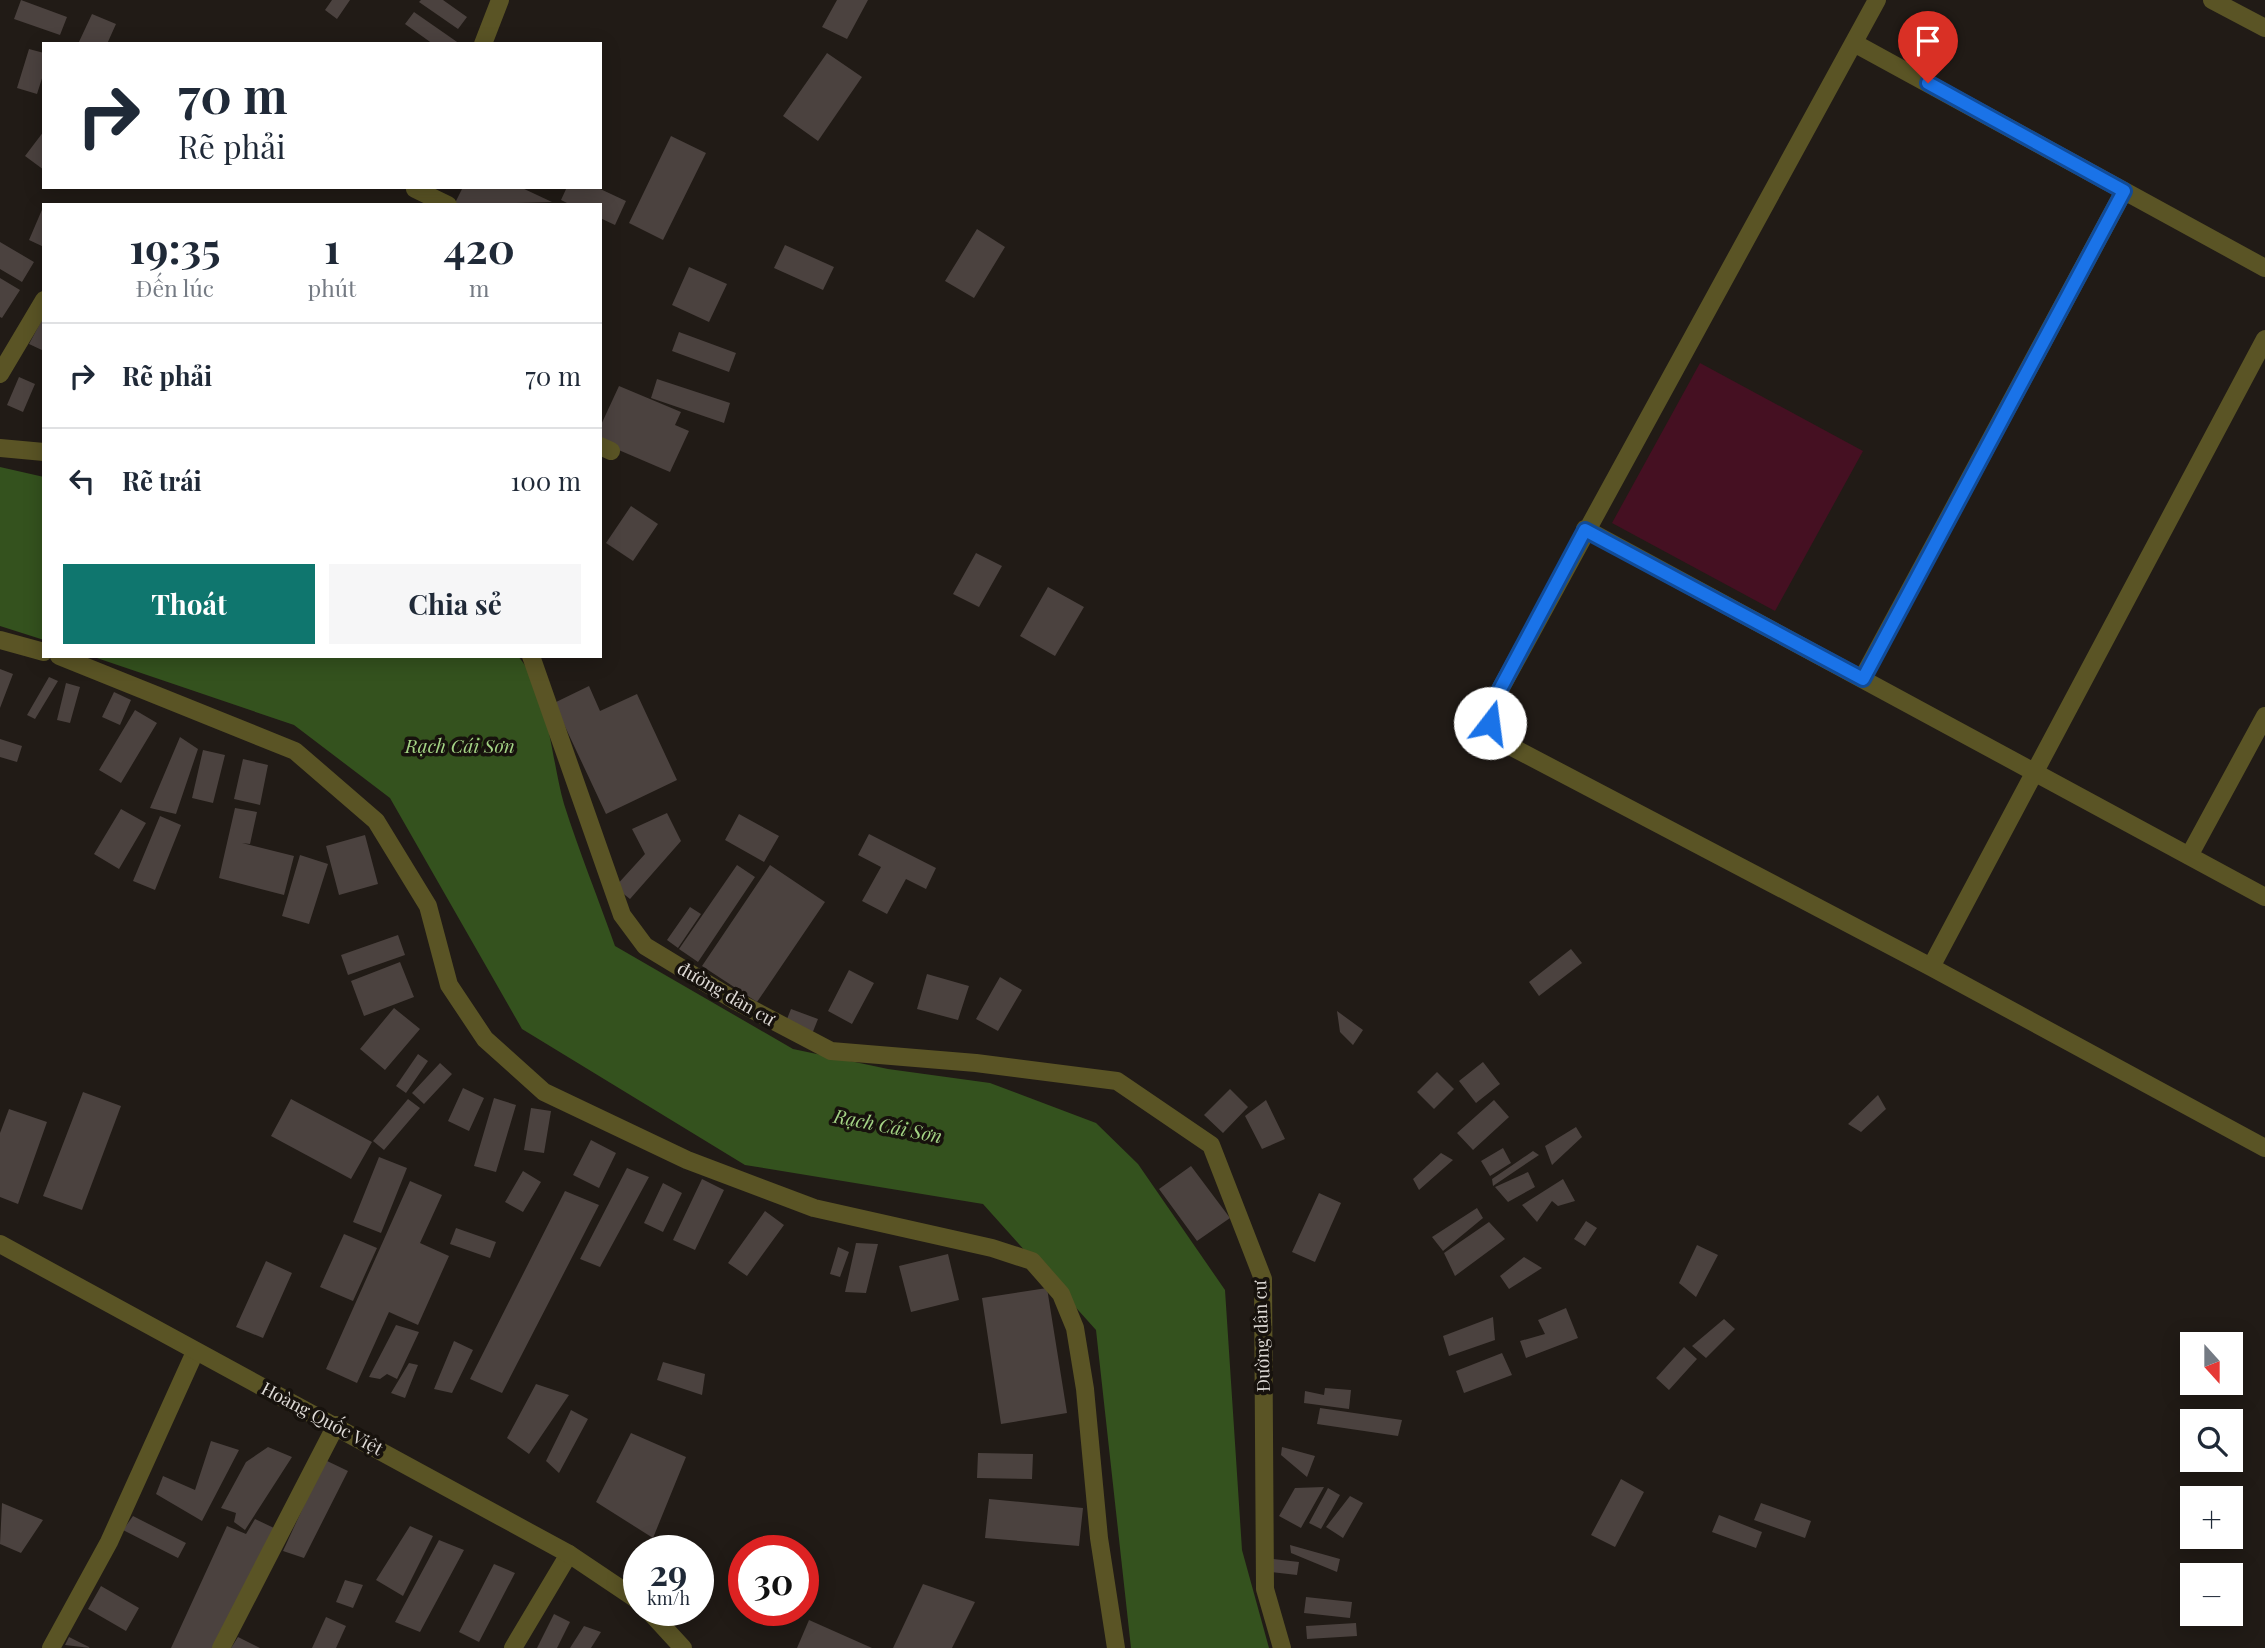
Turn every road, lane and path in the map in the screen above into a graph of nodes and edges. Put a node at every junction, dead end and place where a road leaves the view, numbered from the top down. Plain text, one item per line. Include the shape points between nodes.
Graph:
1 (500, 0) edge
2 (1877, 0) edge
3 (2212, 0) edge
4 (2265, 28) edge
5 (484, 42) edge
6 (1854, 43) junction
7 (2124, 191) junction
8 (413, 194) edge
9 (442, 203) edge
10 (2265, 268) edge
11 (42, 303) edge
12 (2265, 340) edge
13 (0, 374) edge
14 (0, 448) edge
15 (42, 452) edge
16 (1585, 530) junction
17 (0, 640) edge
18 (42, 651) edge
19 (64, 658) edge
20 (532, 658) edge
21 (1863, 679) junction
22 (2265, 716) edge
23 (2035, 773) junction
24 (2189, 856) junction
25 (2265, 897) edge
26 (1931, 967) junction
27 (1118, 1081) joint
28 (2265, 1148) edge
29 (0, 1244) edge
30 (195, 1352) junction
31 (336, 1426) junction
32 (569, 1555) junction
33 (623, 1590) edge
34 (663, 1626) edge
35 (51, 1648) edge
36 (220, 1648) edge
37 (513, 1648) edge
38 (683, 1648) edge
39 (1116, 1648) edge
40 (1282, 1648) edge

1 - 5 street
2 - 6 street
3 - 4 street
6 - 7 street
6 - 16 street
7 - 10 street
7 - 21 street
8 - 9 street
11 - 13 street
12 - 23 street
14 - 15 street
16 - 21 street
16 - 26 street via 1490,708 1490,723 1508,745
17 - 18 street
19 - 39 street via 295,751 376,821 428,906 449,985 485,1040 544,1091 687,1160 814,1208 1032,1261 1060,1294 1075,1328 1086,1389 1098,1538
20 - 27 street, đường dân cư via 622,915 645,946 831,1051
21 - 23 street
22 - 24 street
23 - 24 street
23 - 26 street
24 - 25 street
26 - 28 street
27 - 40 street, Đường dân cư via 1211,1145 1263,1279 1265,1589
29 - 30 street, Hoàng Quốc Việt
30 - 31 street, Hoàng Quốc Việt
30 - 35 street via 109,1542
31 - 32 street, Hoàng Quốc Việt
31 - 36 street
32 - 33 street, Hoàng Quốc Việt
32 - 37 street
34 - 38 street

